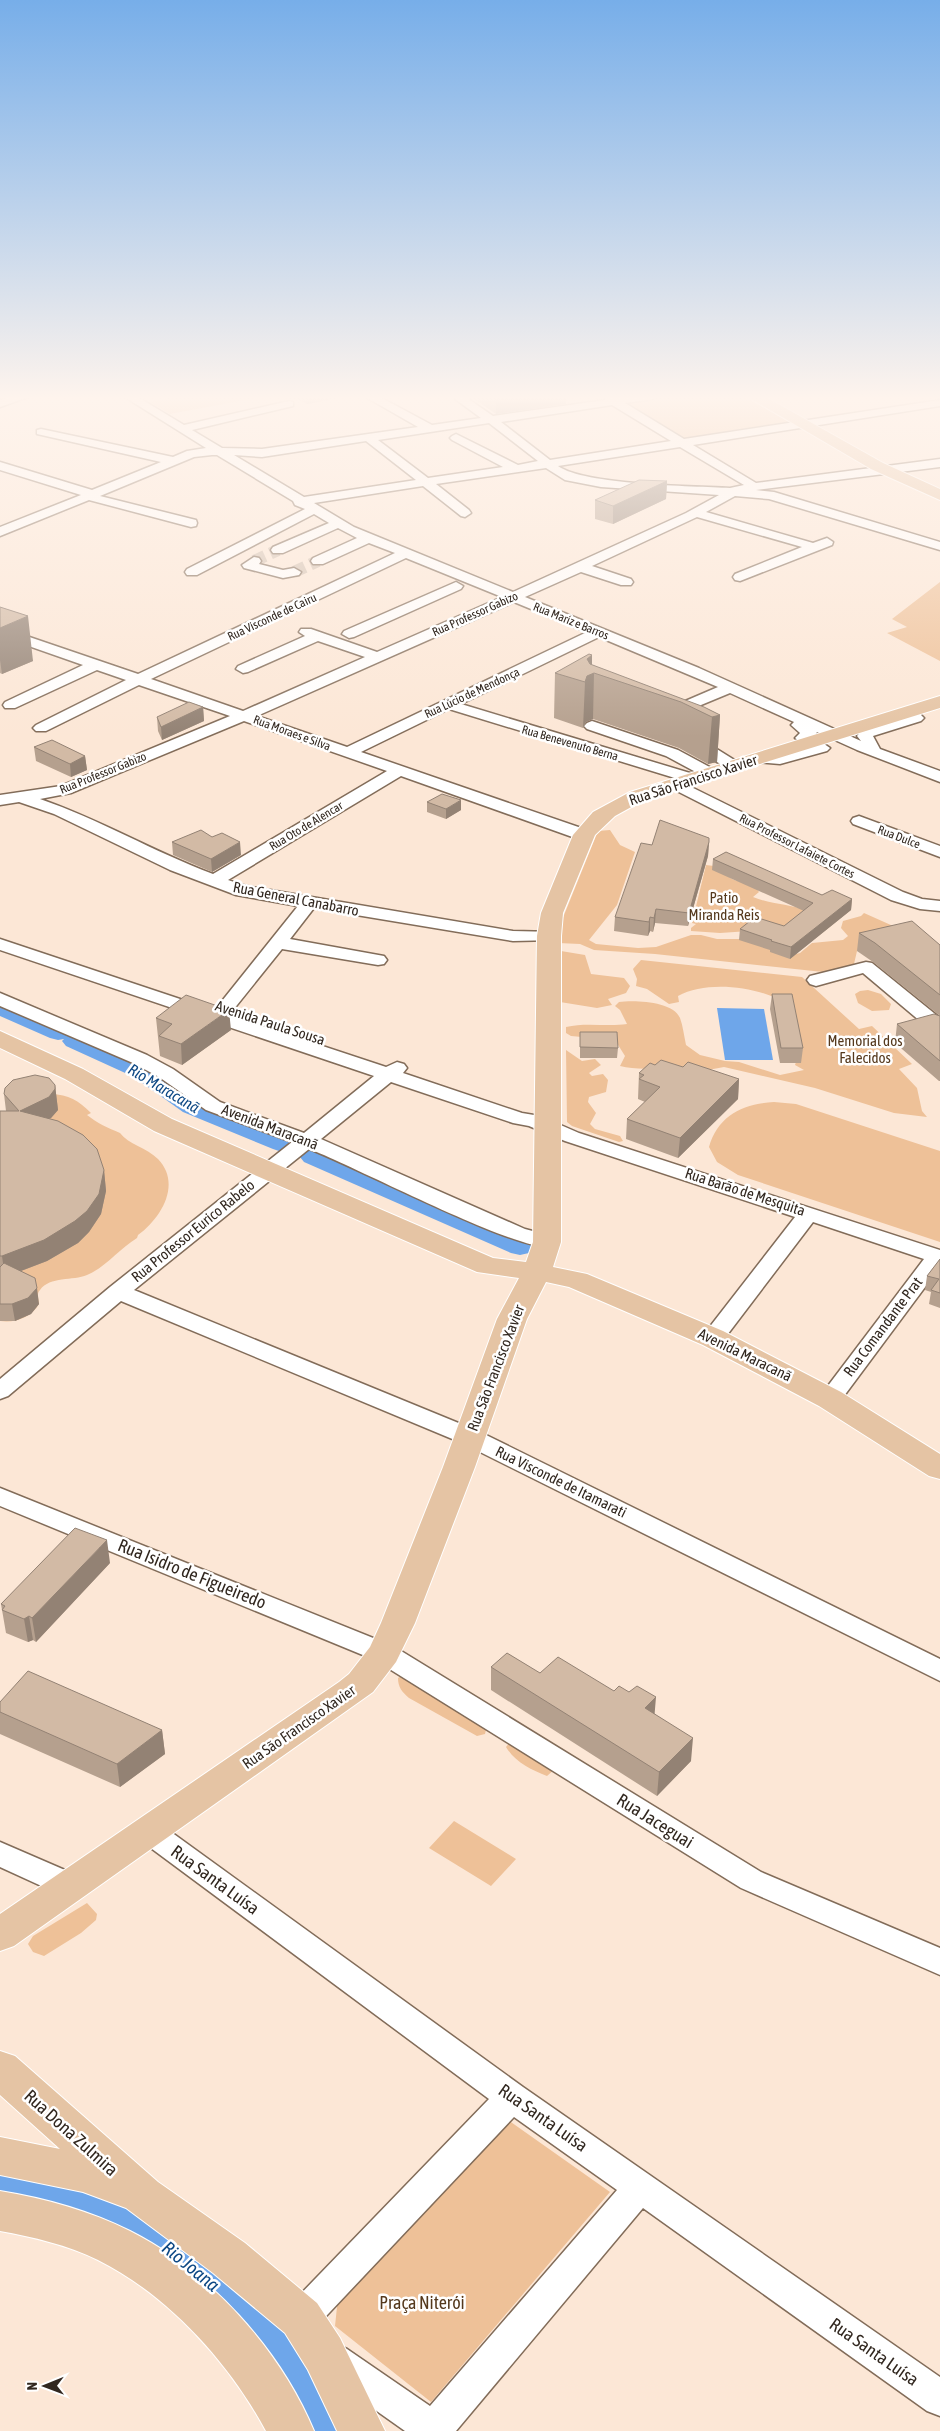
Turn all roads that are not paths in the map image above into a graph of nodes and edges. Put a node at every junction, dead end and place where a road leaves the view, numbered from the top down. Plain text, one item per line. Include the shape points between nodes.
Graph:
1 (55, 509) edge
2 (142, 509) edge
3 (462, 509) edge
4 (702, 509) edge
5 (796, 509) edge
6 (822, 509) edge
7 (312, 510) joint
8 (465, 512) dead end
9 (695, 513) junction
10 (191, 523) dead end
11 (337, 524) junction
12 (0, 532) edge
13 (315, 533) junction
14 (368, 538) junction
15 (827, 542) dead end
16 (354, 545) junction
17 (808, 545) dead end
18 (940, 546) edge
19 (278, 550) tunnel mouth
20 (406, 554) junction
21 (940, 554) edge
22 (254, 561) dead end
23 (318, 561) tunnel mouth
24 (580, 567) junction
25 (192, 572) dead end
26 (294, 572) tunnel mouth
27 (740, 577) dead end
28 (626, 582) dead end
29 (456, 586) dead end
30 (514, 597) junction
31 (372, 624) junction
32 (0, 631) edge
33 (599, 632) junction
34 (349, 634) dead end
35 (418, 639) junction
36 (378, 657) junction
37 (537, 662) junction
38 (95, 665) junction
39 (558, 668) dead end
40 (243, 669) dead end
41 (137, 680) junction
42 (731, 687) junction
43 (940, 702) edge
44 (448, 704) junction
45 (10, 706) dead end
46 (243, 716) junction
47 (658, 718) dead end
48 (916, 718) dead end
49 (808, 720) junction
50 (592, 726) dead end
51 (41, 728) dead end
52 (836, 735) junction
53 (681, 738) edge
54 (813, 742) junction
55 (873, 751) junction
56 (346, 753) junction
57 (736, 766) junction
58 (399, 771) junction
59 (940, 777) edge
60 (693, 779) junction
61 (6, 798) edge
62 (859, 821) dead end
63 (584, 835) junction
64 (940, 852) edge
65 (214, 882) junction
66 (309, 903) junction
67 (940, 906) edge
68 (0, 934) edge
69 (549, 936) junction
70 (278, 943) junction
71 (0, 944) edge
72 (59, 959) junction
73 (378, 960) dead end
74 (816, 980) dead end
75 (0, 998) edge
76 (221, 1013) junction
77 (0, 1023) edge
78 (940, 1028) edge
79 (0, 1038) edge
80 (395, 1070) junction
81 (541, 1123) junction
82 (305, 1140) junction
83 (275, 1164) junction
84 (809, 1213) junction
85 (938, 1256) edge
86 (542, 1257) junction
87 (118, 1292) junction
88 (713, 1338) junction
89 (0, 1391) edge
90 (830, 1399) junction
91 (470, 1437) junction
92 (940, 1468) edge
93 (0, 1496) edge
94 (384, 1653) junction
95 (940, 1671) edge
96 (150, 1832) junction
97 (0, 1854) edge
98 (71, 1886) junction
99 (0, 1935) edge
100 (940, 1962) edge
101 (0, 2069) edge
102 (512, 2097) junction
103 (0, 2156) edge
104 (640, 2186) junction
105 (143, 2196) junction
106 (0, 2211) edge
107 (313, 2336) junction
108 (940, 2398) edge
109 (435, 2430) edge
110 (291, 2431) edge
111 (362, 2431) edge

1 - 12 street
2 - 10 street
3 - 8 street
4 - 9 street, Rua Professor Gabizo
5 - 21 street
6 - 18 street
7 - 11 street, Rua Mariz e Barros
7 - 25 street
9 - 17 street
9 - 24 street, Rua Professor Gabizo
11 - 13 street
11 - 14 street, Rua Mariz e Barros
13 - 16 street
13 - 19 street
14 - 16 street
14 - 20 street, Rua Mariz e Barros
15 - 27 street
16 - 23 street
20 - 30 street, Rua Mariz e Barros
20 - 41 street, Rua Visconde de Cairu
22 - 26 street via 249,565 283,574
24 - 28 street
24 - 30 street, Rua Professor Gabizo
29 - 31 street
30 - 33 street, Rua Mariz e Barros
30 - 35 street, Rua Professor Gabizo
31 - 34 street
31 - 35 street
32 - 38 street, Rua Moraes e Silva
33 - 37 street, Rua Lúcio de Mendonça
33 - 42 street, Rua Mariz e Barros
35 - 36 street, Rua Professor Gabizo
36 - 40 street via 312,634
36 - 46 street, Rua Professor Gabizo
37 - 39 street
37 - 44 street, Rua Lúcio de Mendonça
38 - 41 street, Rua Moraes e Silva
38 - 45 street
41 - 46 street, Rua Moraes e Silva
41 - 51 street, Rua Visconde de Cairu
42 - 47 street
42 - 49 street, Rua Mariz e Barros
43 - 52 main road, Rua São Francisco Xavier
44 - 56 street, Rua Lúcio de Mendonça
44 - 60 street, Rua Benevenuto Berna via 511,726
46 - 56 street, Rua Moraes e Silva
46 - 61 street, Rua Professor Gabizo via 65,790
48 - 55 street via 867,732 865,736
49 - 52 street, Rua Mariz e Barros
49 - 54 street via 798,725 810,733 803,738
50 - 60 street via 672,753
52 - 54 main road, Rua São Francisco Xavier
52 - 55 street, Rua Mariz e Barros
53 - 57 street
54 - 57 main road, Rua São Francisco Xavier
55 - 59 street, Rua Mariz e Barros
56 - 58 street, Rua Moraes e Silva
57 - 60 main road, Rua São Francisco Xavier
58 - 63 street, Rua Moraes e Silva
58 - 65 street, Rua Oto de Alencar
60 - 63 main road, Rua São Francisco Xavier via 622,803 599,817
60 - 67 street, Rua Professor Lafaiete Cortes via 897,896 920,904
61 - 65 street, Rua General Canabarro via 39,802
62 - 64 street, Rua Dulce
63 - 69 main road, Rua São Francisco Xavier via 552,913
65 - 66 street, Rua General Canabarro via 242,891
66 - 69 street, Rua General Canabarro via 513,936
66 - 70 street
68 - 72 street, Avenida Paula Sousa
69 - 81 main road, Rua São Francisco Xavier via 547,1106
70 - 73 street
70 - 76 street
71 - 72 street, Avenida Paula Sousa
72 - 76 street, Avenida Paula Sousa
74 - 78 street via 866,967
75 - 82 street, Avenida Maracanã via 148,1063 213,1106
76 - 80 street, Avenida Paula Sousa
77 - 83 main road, Avenida Maracanã
79 - 83 main road, Avenida Maracanã via 74,1074 163,1125
80 - 81 street, Avenida Paula Sousa via 467,1094 520,1119
80 - 82 street, Rua Professor Eurico Rabelo
81 - 84 street, Rua Barão de Mesquita via 572,1137
81 - 86 main road, Rua São Francisco Xavier
82 - 83 street, Rua Professor Eurico Rabelo
82 - 86 street, Avenida Maracanã via 517,1234
83 - 86 main road, Avenida Maracanã via 485,1266
83 - 87 street, Rua Professor Eurico Rabelo
84 - 85 street, Rua Barão de Mesquita
84 - 88 street
85 - 90 street, Rua Comandante Prat
86 - 88 main road, Avenida Maracanã via 587,1284
86 - 91 main road, Rua São Francisco Xavier via 512,1319
87 - 89 street, Rua Professor Eurico Rabelo
87 - 91 street, Rua Visconde de Itamarati
88 - 90 main road, Avenida Maracanã
90 - 92 main road, Avenida Maracanã
91 - 94 main road, Rua São Francisco Xavier
91 - 95 street, Rua Visconde de Itamarati
93 - 94 street, Rua Isidro de Figueiredo
94 - 96 main road, Rua São Francisco Xavier via 351,1691
94 - 100 street, Rua Jaceguai via 752,1880
96 - 98 main road, Rua São Francisco Xavier
96 - 102 street, Rua Santa Luísa
97 - 98 street
98 - 99 main road, Rua São Francisco Xavier
101 - 105 main road, Rua Dona Zulmira
102 - 104 street, Rua Santa Luísa
102 - 107 street
103 - 105 main road via 84,2173
104 - 108 street, Rua Santa Luísa
104 - 109 street
105 - 107 main road via 229,2258
106 - 110 main road via 76,2231 125,2251 158,2272 187,2297 245,2358 282,2412
107 - 109 street
107 - 111 main road

